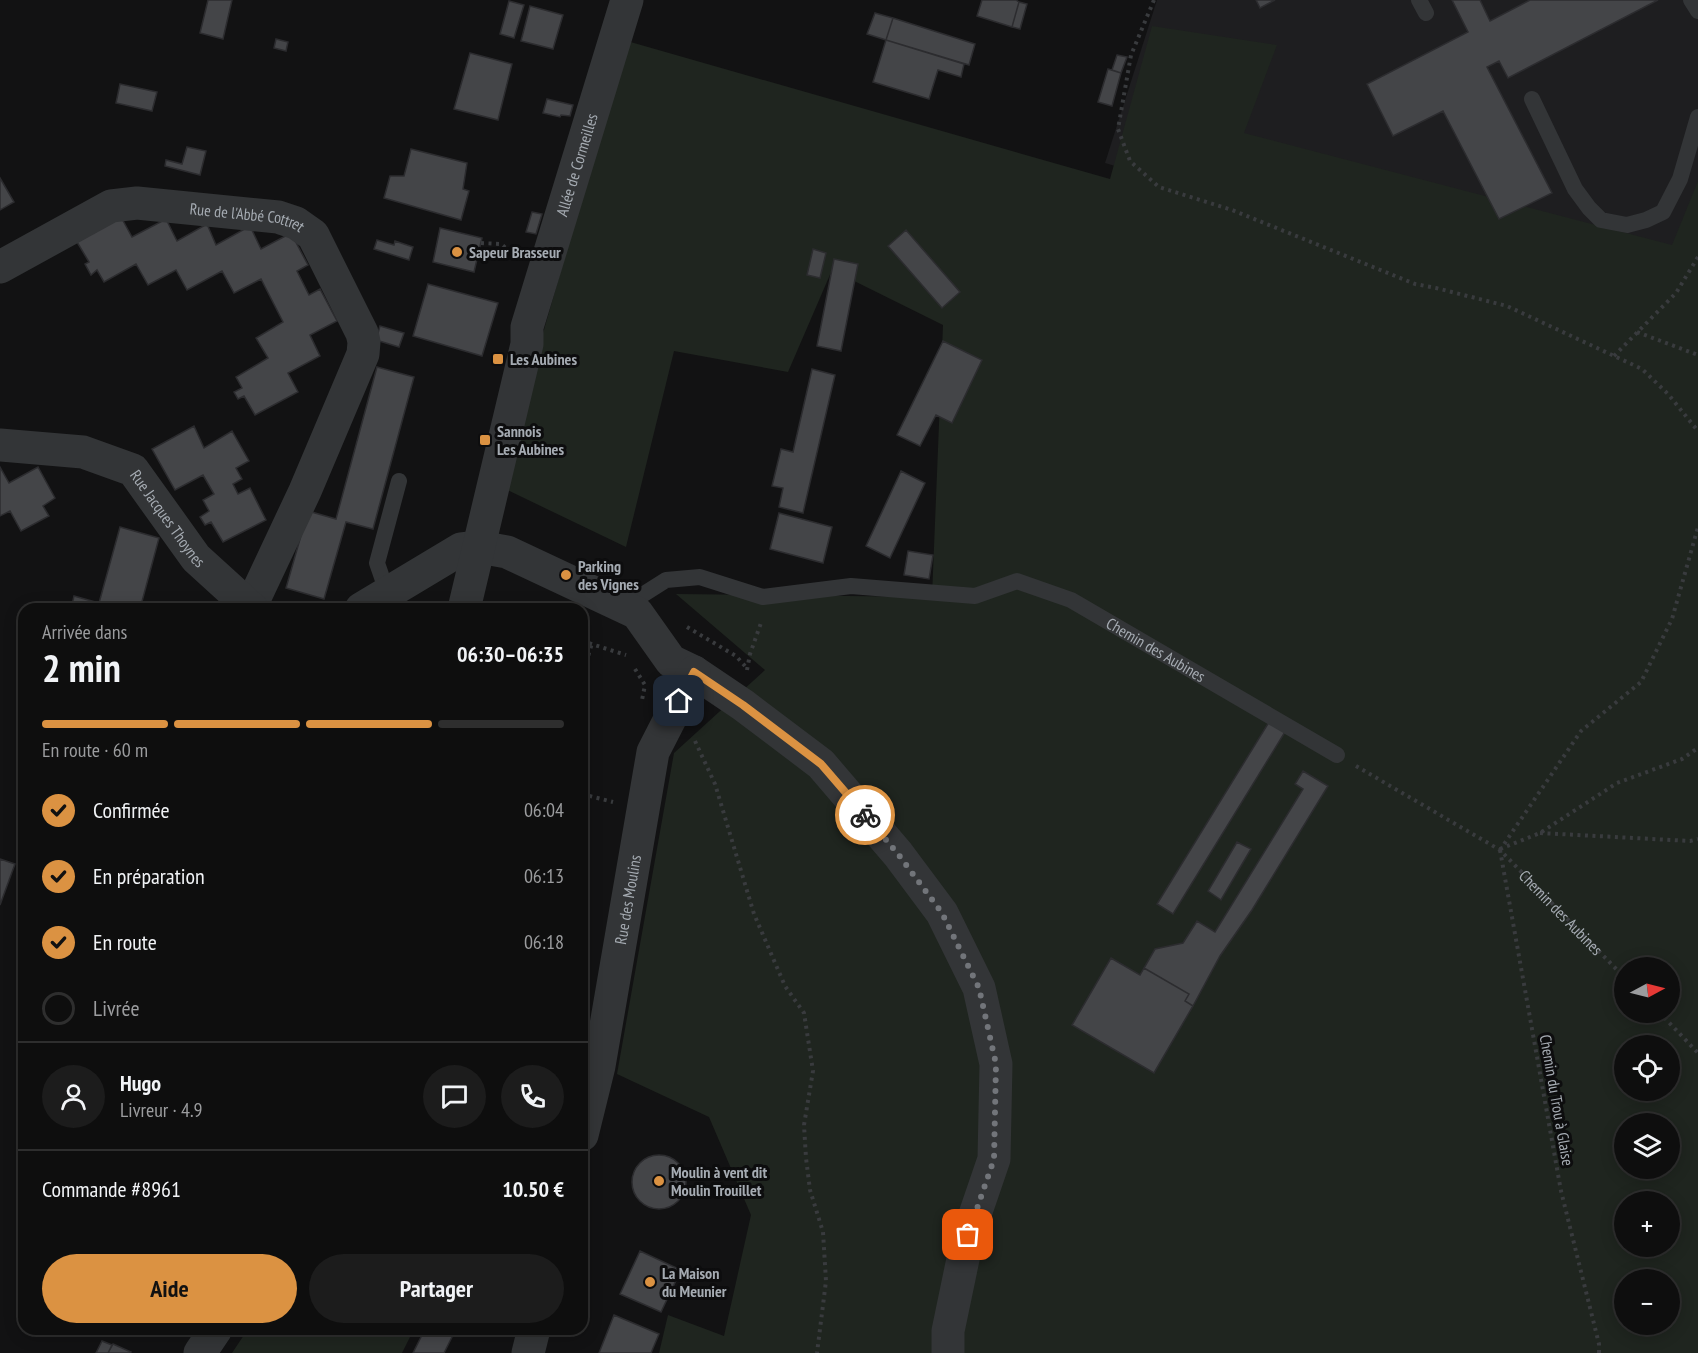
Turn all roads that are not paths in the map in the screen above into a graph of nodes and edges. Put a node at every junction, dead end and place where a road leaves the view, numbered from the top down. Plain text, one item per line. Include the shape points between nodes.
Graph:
1 (1691, 0) edge
2 (619, 2) edge
3 (1698, 11) edge
4 (1532, 99) dead end
5 (1698, 117) edge
6 (0, 267) edge
7 (0, 445) edge
8 (399, 481) dead end
9 (479, 547) junction
10 (608, 599) junction
11 (374, 601) edge
12 (245, 603) edge
13 (254, 603) edge
14 (465, 603) edge
15 (694, 672) junction
16 (1337, 755) road end
17 (588, 1109) edge
18 (212, 1335) edge
19 (532, 1335) edge
20 (200, 1353) edge
21 (528, 1353) edge
22 (948, 1353) edge

1 - 3 lane
2 - 9 street, Allée de Cormeilles via 527,327 527,344
4 - 5 lane via 1575,189 1589,208 1601,220 1627,225 1663,212 1680,179
6 - 13 street, Rue de l'Abbé Cottret via 111,206 137,203 278,217 296,223 313,236 362,333 363,354
7 - 12 street, Rue Jacques Thoynes via 83,452 133,470 196,558
8 - 11 lane via 377,563
9 - 10 street via 507,552
9 - 11 street via 461,549
9 - 14 street, Allée de Cormeilles
10 - 15 street via 637,613 671,661
10 - 16 lane, Chemin des Aubines via 636,599 666,580 700,577 763,597 851,586 975,596 1017,581 1071,600
15 - 17 street, Rue des Moulins via 653,752 603,1044
15 - 22 street via 821,764 898,854 942,913 979,988 996,1064 994,1159 968,1235 948,1331
18 - 20 street
19 - 21 street

